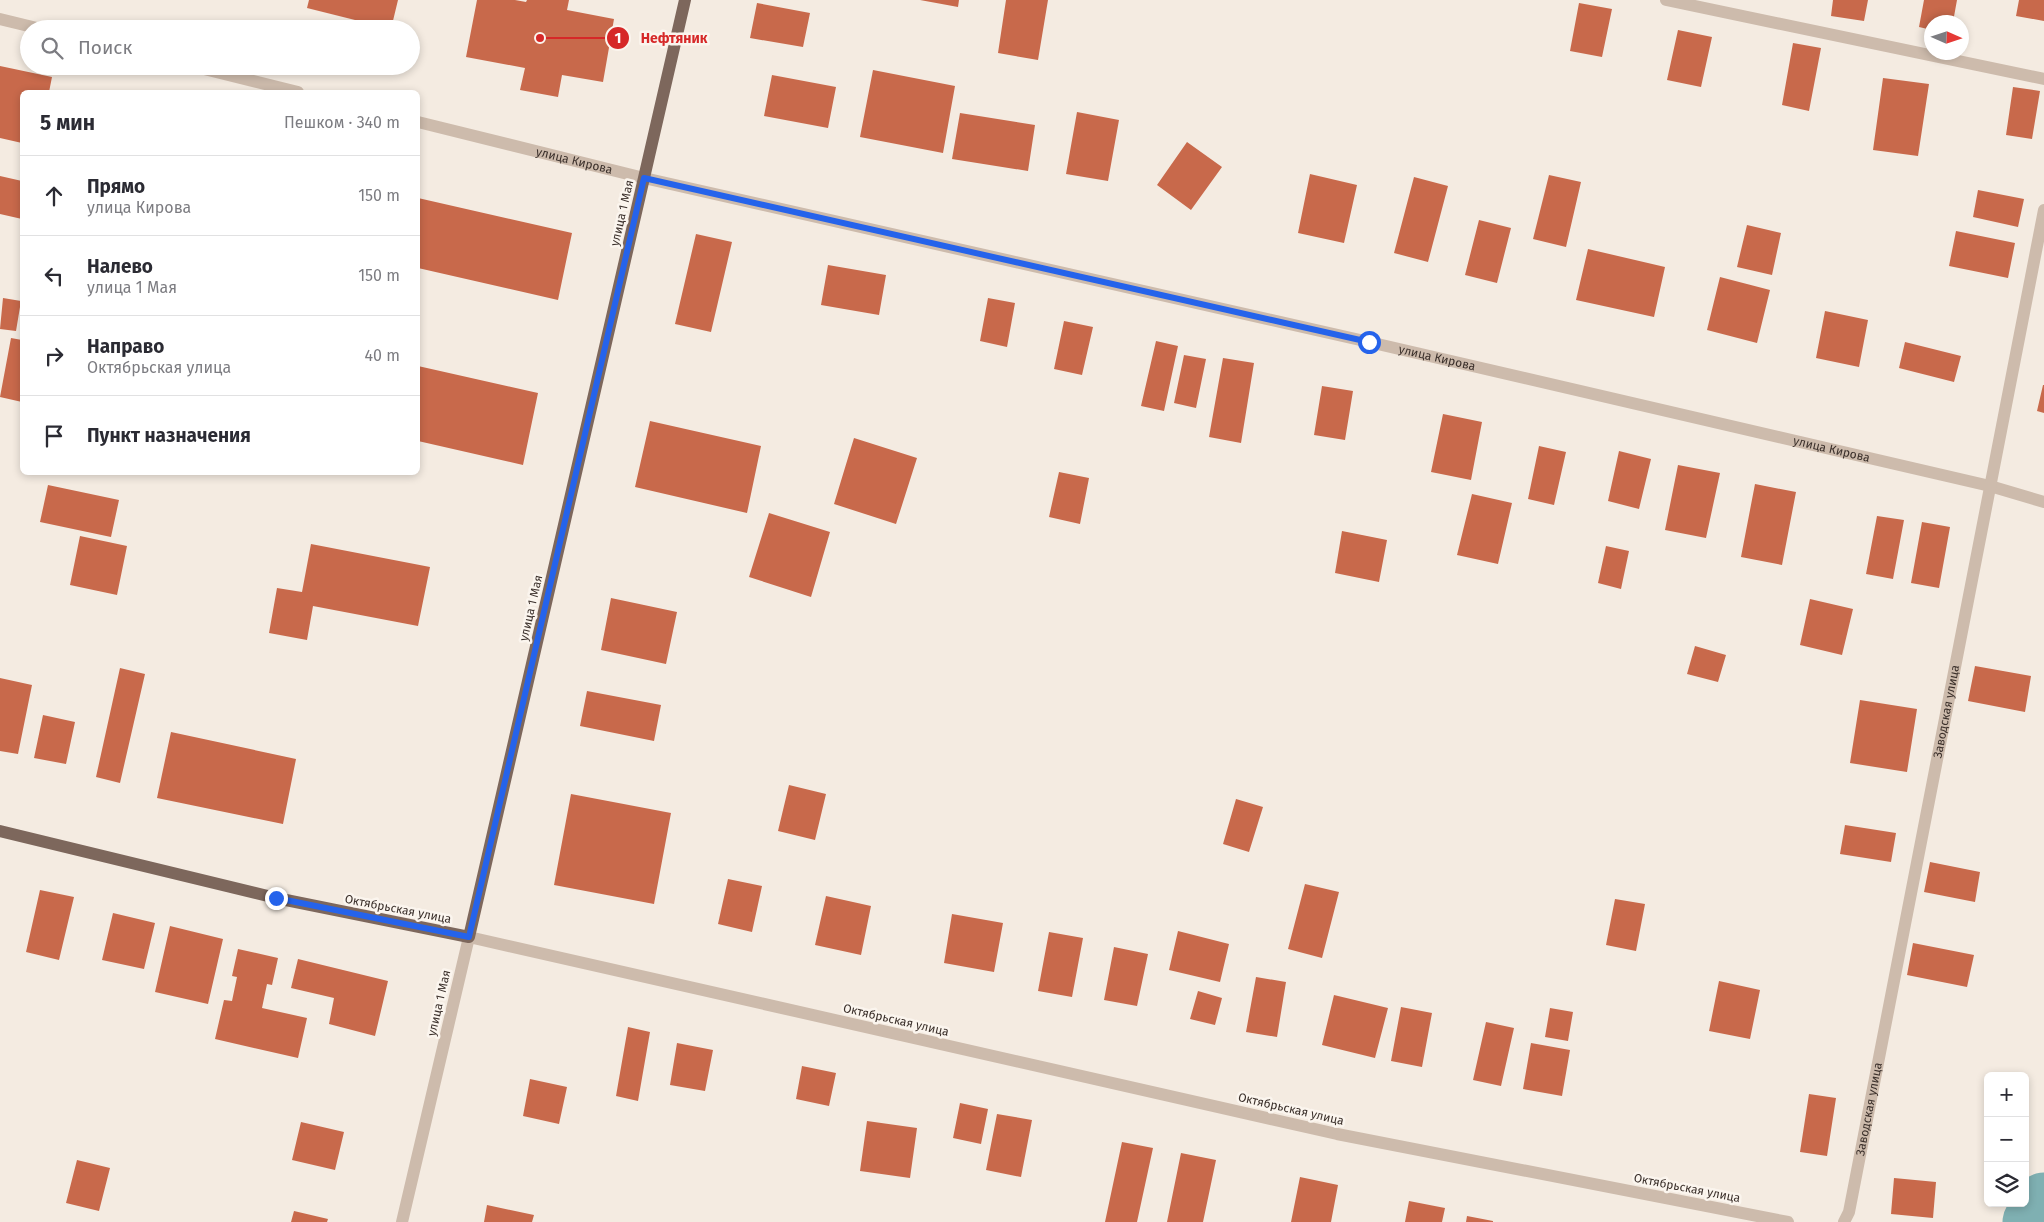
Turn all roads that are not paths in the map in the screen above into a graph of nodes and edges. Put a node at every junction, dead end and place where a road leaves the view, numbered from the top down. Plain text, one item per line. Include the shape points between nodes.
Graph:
1 (685, 0) edge
2 (1666, 0) edge
3 (0, 19) edge
4 (20, 24) edge
5 (229, 75) edge
6 (2044, 79) edge
7 (290, 90) edge
8 (420, 122) edge
9 (644, 178) junction
10 (2044, 210) edge
11 (1990, 486) junction
12 (2044, 502) edge
13 (0, 831) edge
14 (469, 937) junction
15 (1847, 1217) edge
16 (402, 1222) edge
17 (1788, 1222) edge

1 - 9 main road, улица 1 Мая
2 - 6 street
3 - 4 street
5 - 7 street
8 - 9 street, улица Кирова
9 - 11 street, улица Кирова
9 - 14 main road, улица 1 Мая
10 - 11 street, Заводская улица
11 - 12 street, улица Кирова
11 - 15 street, Заводская улица
13 - 14 main road, Октябрьская улица via 276,898
14 - 16 street, улица 1 Мая
14 - 17 street, Октябрьская улица via 1337,1134

